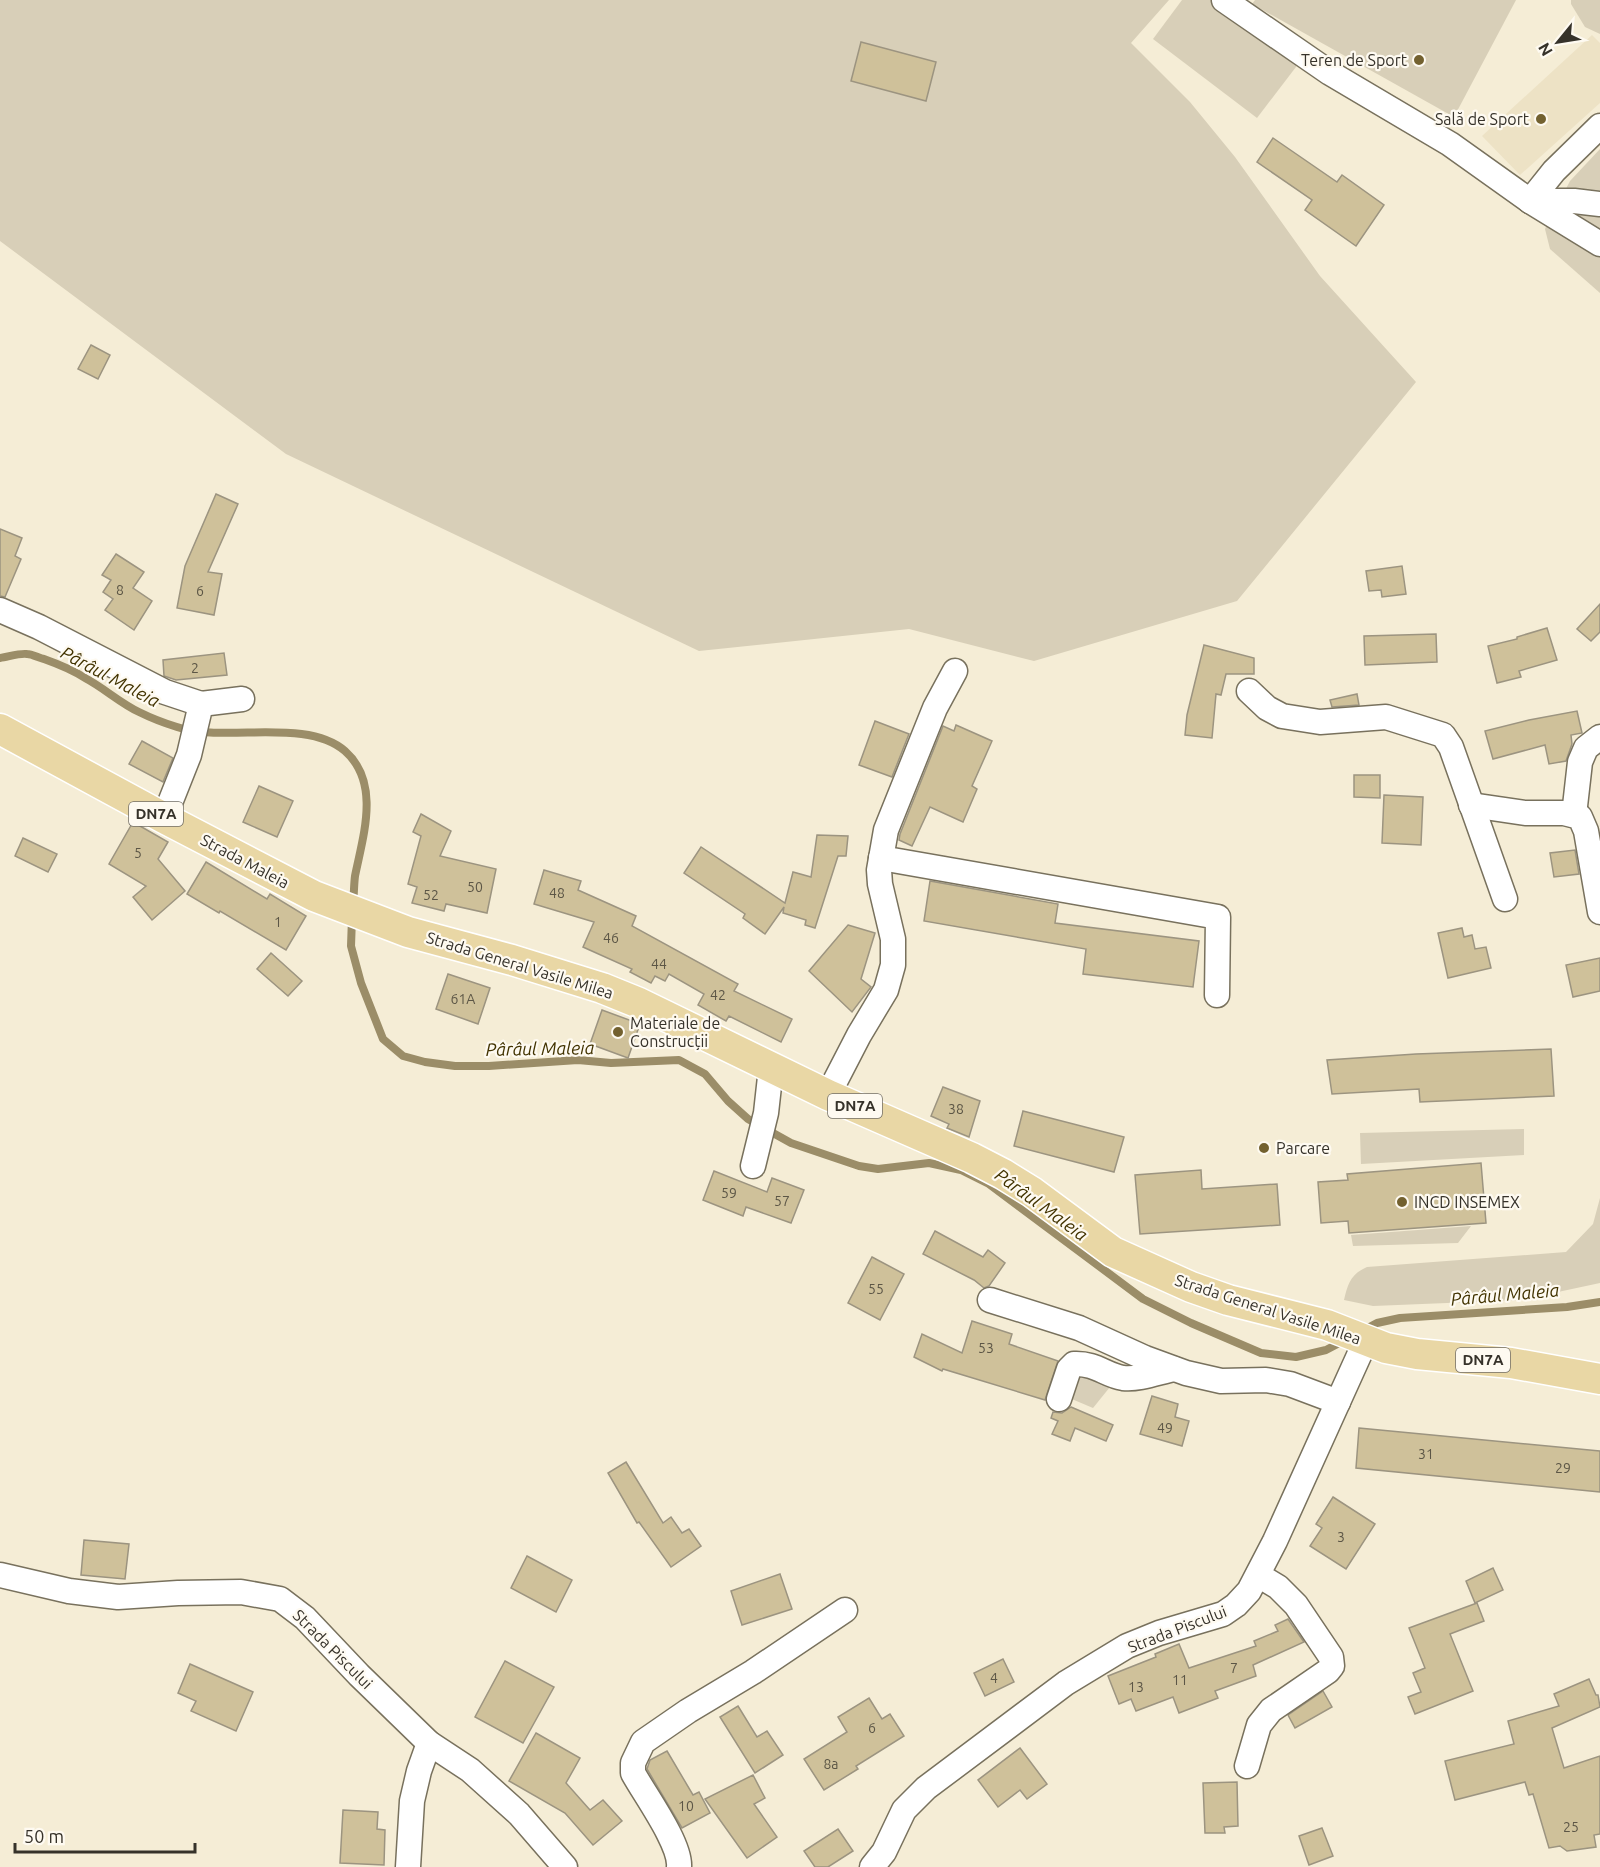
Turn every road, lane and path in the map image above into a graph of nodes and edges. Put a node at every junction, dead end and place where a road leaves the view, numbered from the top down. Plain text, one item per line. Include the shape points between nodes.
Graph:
1 (1224, 0) edge
2 (1600, 126) edge
3 (1530, 201) junction
4 (1600, 204) edge
5 (1600, 244) edge
6 (0, 610) edge
7 (955, 671) dead end
8 (1249, 691) dead end
9 (242, 699) dead end
10 (200, 711) junction
11 (0, 729) edge
12 (1600, 737) edge
13 (1471, 805) junction
14 (164, 818) junction
15 (1587, 826) edge
16 (880, 858) junction
17 (1505, 898) dead end
18 (1600, 912) edge
19 (367, 916) joint
20 (1217, 995) dead end
21 (771, 1068) junction
22 (828, 1095) junction
23 (753, 1166) dead end
24 (990, 1300) dead end
25 (1366, 1340) junction
26 (1175, 1369) junction
27 (1600, 1379) edge
28 (1059, 1398) dead end
29 (1338, 1402) junction
30 (0, 1575) edge
31 (1258, 1575) junction
32 (845, 1610) dead end
33 (429, 1743) junction
34 (1247, 1766) dead end
35 (408, 1867) edge
36 (566, 1867) edge
37 (680, 1867) edge
38 (872, 1867) edge

1 - 3 street via 1330,72 1450,144
2 - 3 street
3 - 4 street
3 - 5 street
6 - 10 street
7 - 16 street via 935,708 886,830
8 - 13 street via 1282,716 1320,722 1386,717 1443,735
9 - 10 street
10 - 14 street via 189,755
11 - 14 main road, Strada Maleia / DN7A
12 - 15 street via 1586,748 1580,762
13 - 15 street via 1525,813 1564,813
13 - 17 street
14 - 19 main road, Strada Maleia / DN7A via 314,896
15 - 18 street
16 - 20 street via 1218,917
16 - 22 street via 880,884 893,939 893,965 886,990
19 - 21 main road, Strada General Vasile Milea / DN7A via 408,932 602,988
21 - 22 main road, Strada General Vasile Milea / DN7A
21 - 23 street via 766,1113
22 - 25 main road, Strada General Vasile Milea / DN7A via 1003,1174 1113,1252 1147,1269 1228,1300 1327,1325
24 - 26 street via 1079,1328
25 - 27 main road, Strada General Vasile Milea / DN7A via 1417,1354 1511,1363
25 - 29 street, Strada Piscului
26 - 28 street via 1128,1378 1087,1364 1074,1364
26 - 29 street via 1221,1381 1290,1384
29 - 31 street, Strada Piscului
30 - 33 street, Strada Piscului via 69,1591 118,1597 241,1592 280,1599 305,1618
31 - 34 street via 1296,1605 1331,1658 1332,1666 1271,1710 1259,1725
31 - 38 street, Strada Piscului via 1249,1591 1223,1614 1148,1637 1096,1663 926,1788 904,1810 884,1852
32 - 37 street via 642,1742 633,1773 673,1840
33 - 35 street via 412,1801
33 - 36 street, Strada Piscului via 470,1770 519,1814

